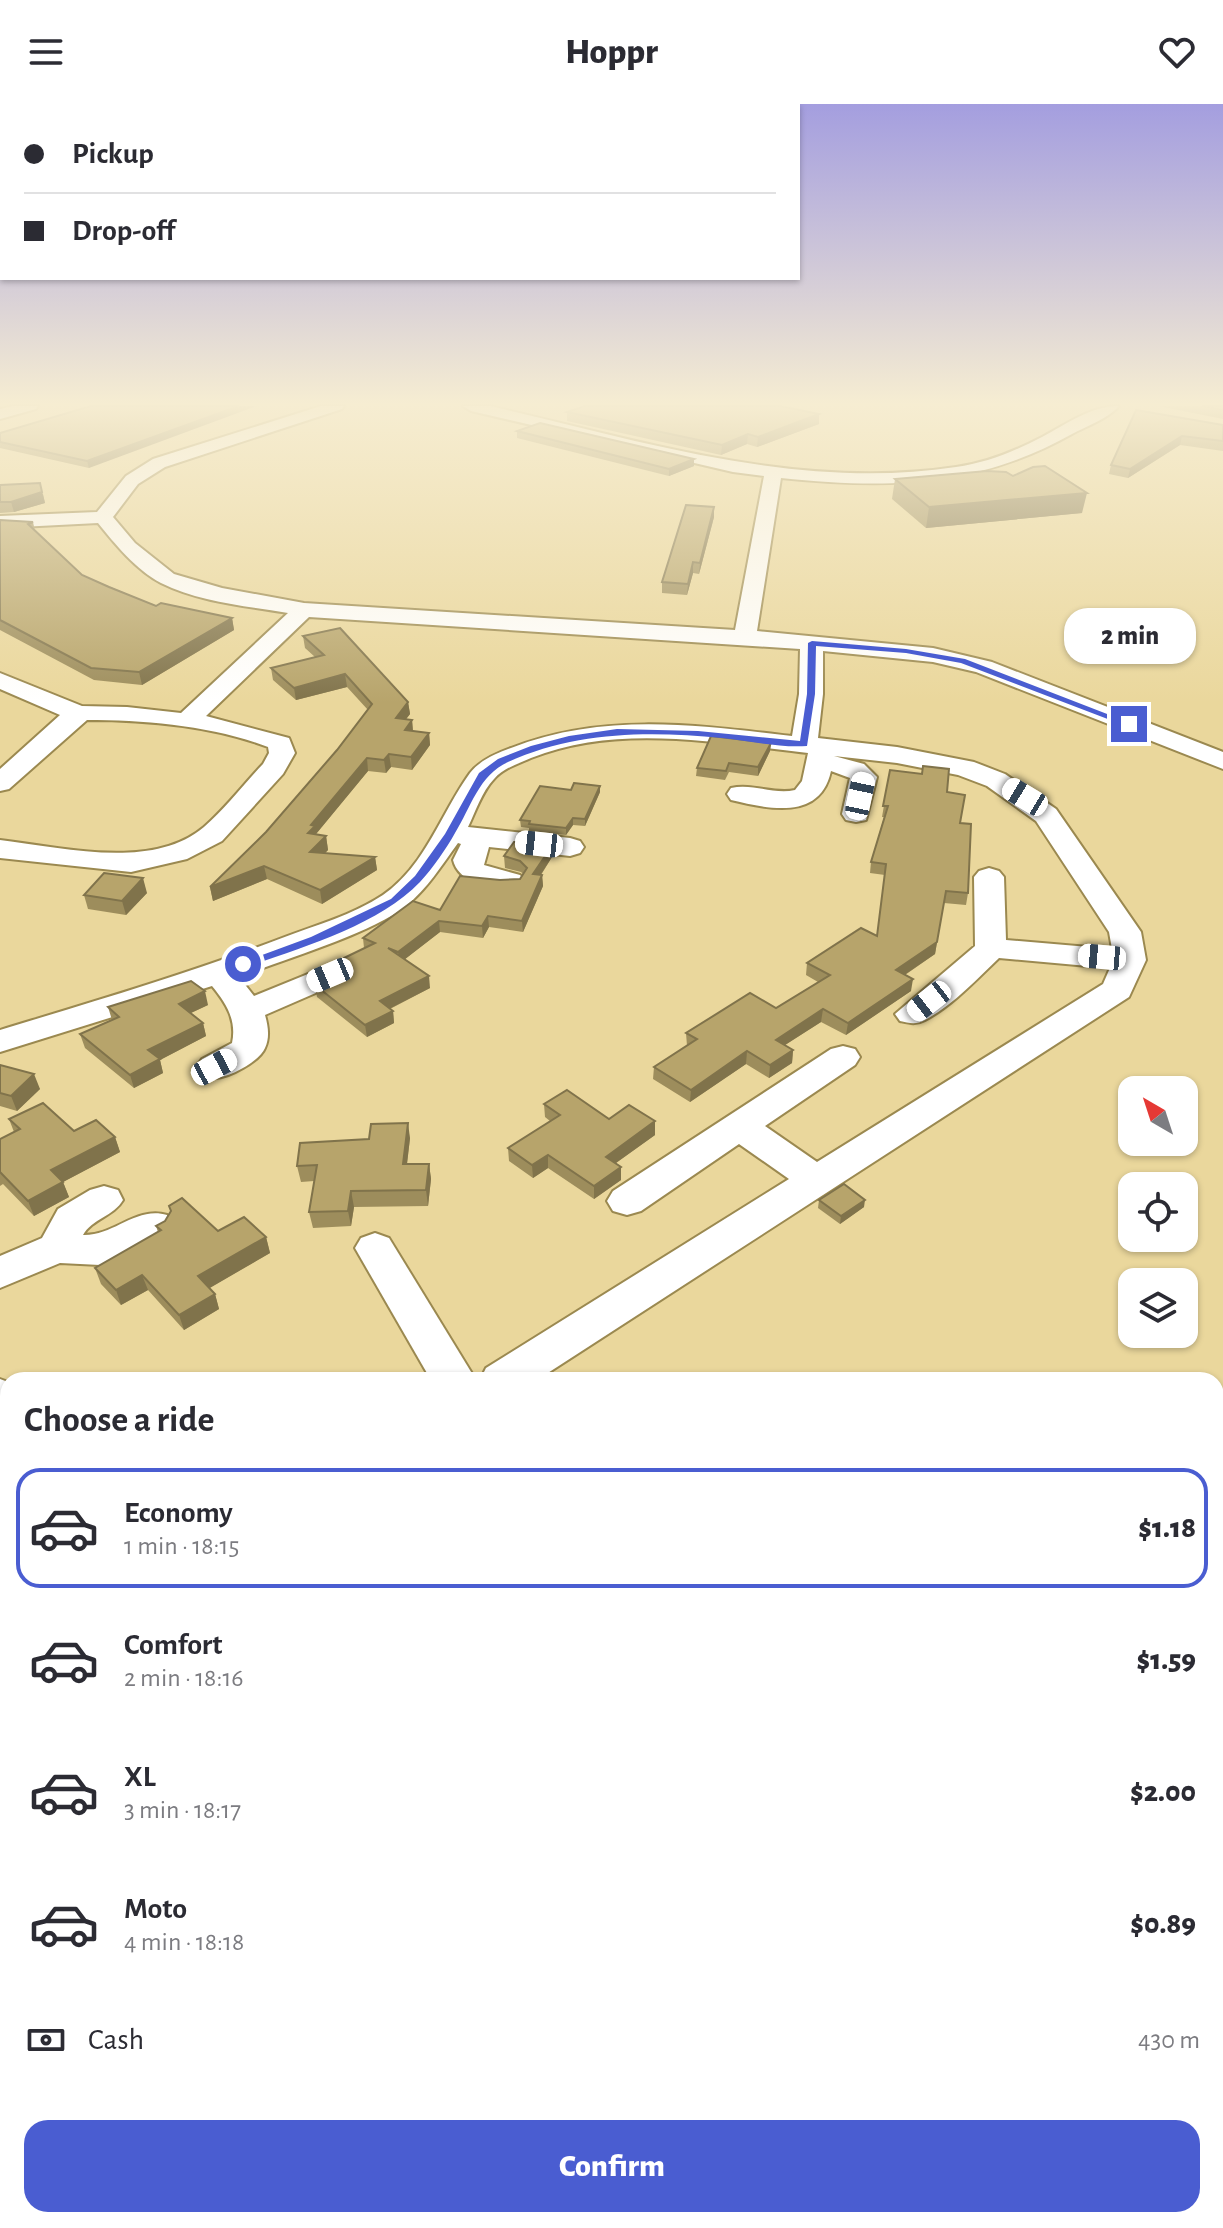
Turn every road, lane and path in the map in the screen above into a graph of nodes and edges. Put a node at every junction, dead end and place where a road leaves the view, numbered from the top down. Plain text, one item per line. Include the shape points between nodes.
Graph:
1 (112, 505) edge
2 (768, 505) edge
3 (103, 517) junction
4 (0, 522) edge
5 (304, 610) junction
6 (745, 637) junction
7 (812, 643) junction
8 (0, 680) edge
9 (79, 714) junction
10 (187, 721) junction
11 (815, 751) junction
12 (1223, 761) edge
13 (0, 783) edge
14 (741, 794) dead end
15 (856, 814) dead end
16 (450, 834) junction
17 (479, 837) junction
18 (570, 847) dead end
19 (0, 849) edge
20 (989, 877) dead end
21 (510, 881) edge
22 (991, 948) junction
23 (1130, 960) junction
24 (219, 973) junction
25 (330, 975) edge
26 (248, 1010) junction
27 (912, 1014) dead end
28 (0, 1041) edge
29 (843, 1057) dead end
30 (214, 1067) dead end
31 (741, 1127) junction
32 (818, 1181) junction
33 (104, 1200) dead end
34 (627, 1201) dead end
35 (153, 1225) edge
36 (56, 1248) junction
37 (375, 1248) dead end
38 (0, 1273) edge
39 (449, 1372) edge
40 (515, 1372) edge

1 - 3 street
2 - 6 street
3 - 4 street
3 - 5 street via 128,547 167,578
5 - 6 street
5 - 10 street
6 - 7 street
7 - 11 street
7 - 12 street via 972,663
8 - 9 street
9 - 10 street
9 - 13 street
10 - 19 street via 280,743 282,753 274,768 212,835 177,853 131,863
11 - 14 street via 811,790 802,797
11 - 15 street via 864,777
11 - 16 street via 684,733 617,731 569,738 501,761 482,775
11 - 23 street via 897,755 965,768 1025,797 1046,815 1125,932
16 - 17 street
16 - 24 street via 394,901 315,939
17 - 18 street
17 - 21 street via 468,860 470,869
20 - 22 street
22 - 23 street
22 - 27 street
23 - 32 street via 1117,990
24 - 26 street
24 - 28 street
25 - 26 street
26 - 30 street via 253,1034 248,1049
29 - 31 street
31 - 32 street
31 - 34 street
32 - 40 street
33 - 36 street via 72,1219
35 - 36 street via 100,1250
36 - 38 street
37 - 39 street

